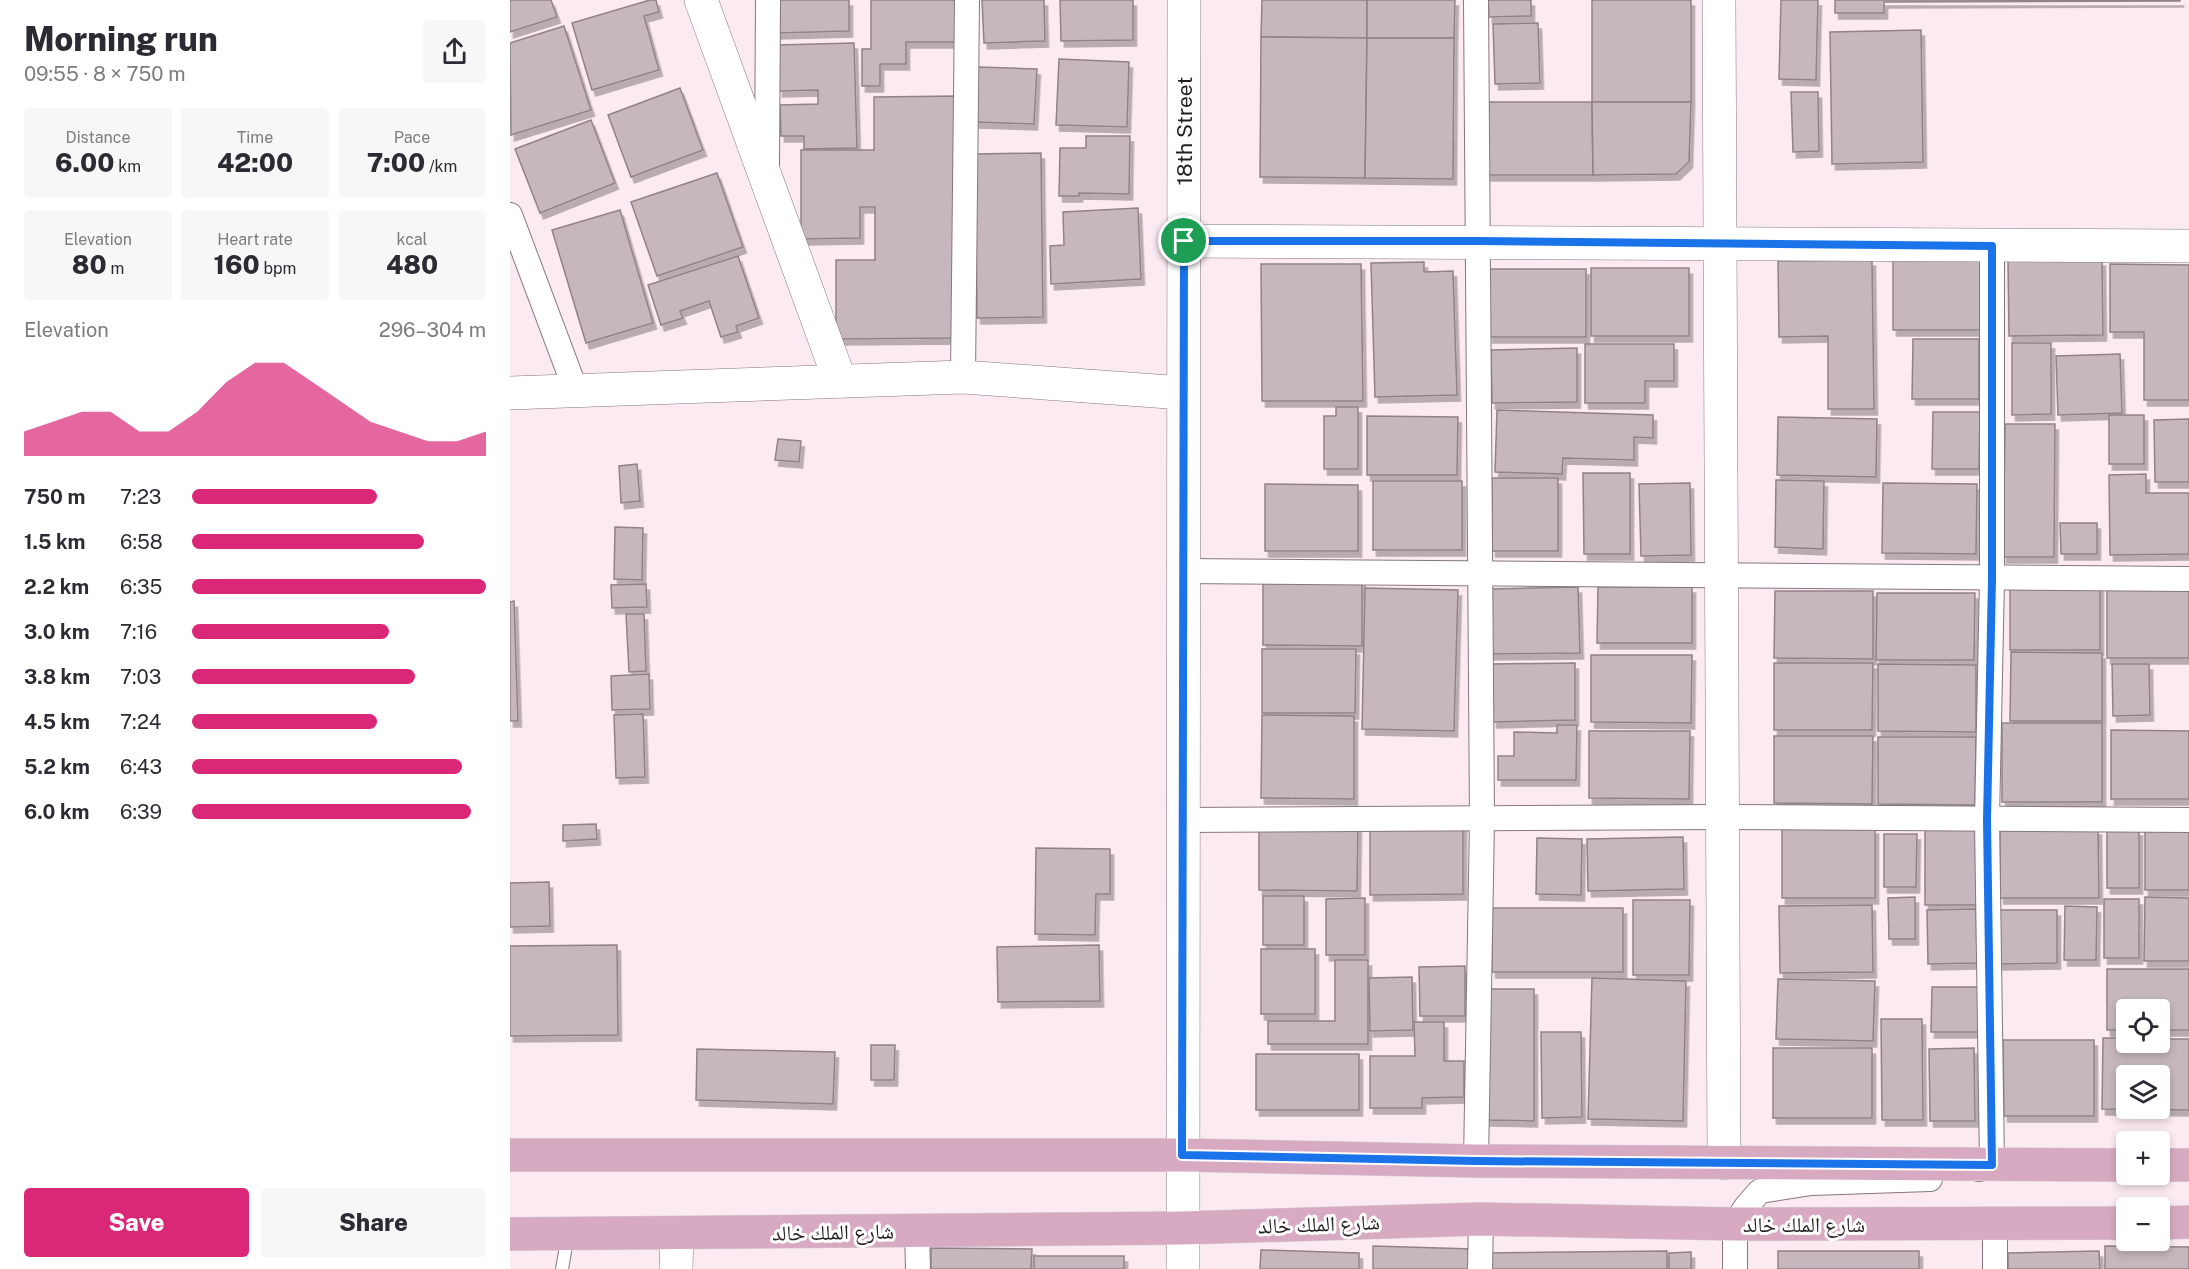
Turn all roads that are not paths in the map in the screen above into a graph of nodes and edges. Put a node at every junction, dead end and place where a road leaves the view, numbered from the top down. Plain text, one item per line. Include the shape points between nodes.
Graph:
1 (702, 0) edge
2 (768, 0) edge
3 (966, 0) edge
4 (1184, 0) edge
5 (1476, 0) edge
6 (1719, 0) edge
7 (767, 180) junction
8 (510, 215) edge
9 (1184, 241) junction
10 (1477, 241) junction
11 (1720, 244) junction
12 (1992, 246) junction
13 (2189, 246) edge
14 (963, 377) junction
15 (840, 381) junction
16 (576, 391) junction
17 (510, 393) edge
18 (1183, 393) junction
19 (1183, 571) junction
20 (1479, 574) junction
21 (1721, 576) junction
22 (1992, 579) junction
23 (2189, 579) edge
24 (1722, 817) junction
25 (1183, 820) junction
26 (1482, 820) junction
27 (1987, 820) junction
28 (2189, 820) edge
29 (510, 1155) edge
30 (1182, 1155) junction
31 (1476, 1161) junction
32 (1724, 1163) junction
33 (1992, 1165) junction
34 (2116, 1165) edge
35 (2170, 1165) edge
36 (2189, 1165) edge
37 (1481, 1219) junction
38 (2170, 1222) edge
39 (2189, 1222) edge
40 (1995, 1223) junction
41 (2116, 1223) edge
42 (1736, 1224) junction
43 (1182, 1228) junction
44 (918, 1231) junction
45 (677, 1233) junction
46 (510, 1234) edge
47 (568, 1234) junction
48 (562, 1269) edge
49 (676, 1269) edge
50 (918, 1269) edge
51 (1183, 1269) edge
52 (1480, 1269) edge
53 (1735, 1269) edge
54 (1995, 1269) edge

1 - 7 street
2 - 7 street
3 - 14 street
4 - 9 street, 18th Street
5 - 10 street
6 - 11 street
7 - 15 street
8 - 16 street
9 - 10 street
9 - 18 street, 18th Street
10 - 11 street
10 - 20 street
11 - 12 street
11 - 21 street
12 - 13 street
12 - 22 street
14 - 15 street
14 - 18 street
15 - 16 street
16 - 17 street
18 - 19 street, 18th Street
19 - 20 street
19 - 25 street, 18th Street
20 - 21 street
20 - 26 street
21 - 22 street
21 - 24 street
22 - 23 street
22 - 27 street
24 - 26 street
24 - 27 street
24 - 32 street
25 - 26 street
25 - 30 street, 18th Street
26 - 31 street
27 - 28 street
27 - 33 street
29 - 30 main road
30 - 31 main road
30 - 43 street, 18th Street
31 - 32 main road
32 - 33 main road
33 - 34 main road
33 - 42 street via 1945,1179 1811,1183 1760,1191
35 - 36 main road
37 - 42 main road, شارع الملك خالد
37 - 43 main road, شارع الملك خالد
37 - 52 street
38 - 39 main road
40 - 41 main road, شارع الملك خالد
40 - 42 main road, شارع الملك خالد
40 - 54 street
42 - 53 street
43 - 44 main road, شارع الملك خالد
43 - 51 street, 18th Street
44 - 45 main road, شارع الملك خالد
44 - 50 street
45 - 47 main road, شارع الملك خالد
45 - 49 street
46 - 47 main road, شارع الملك خالد
47 - 48 lane

